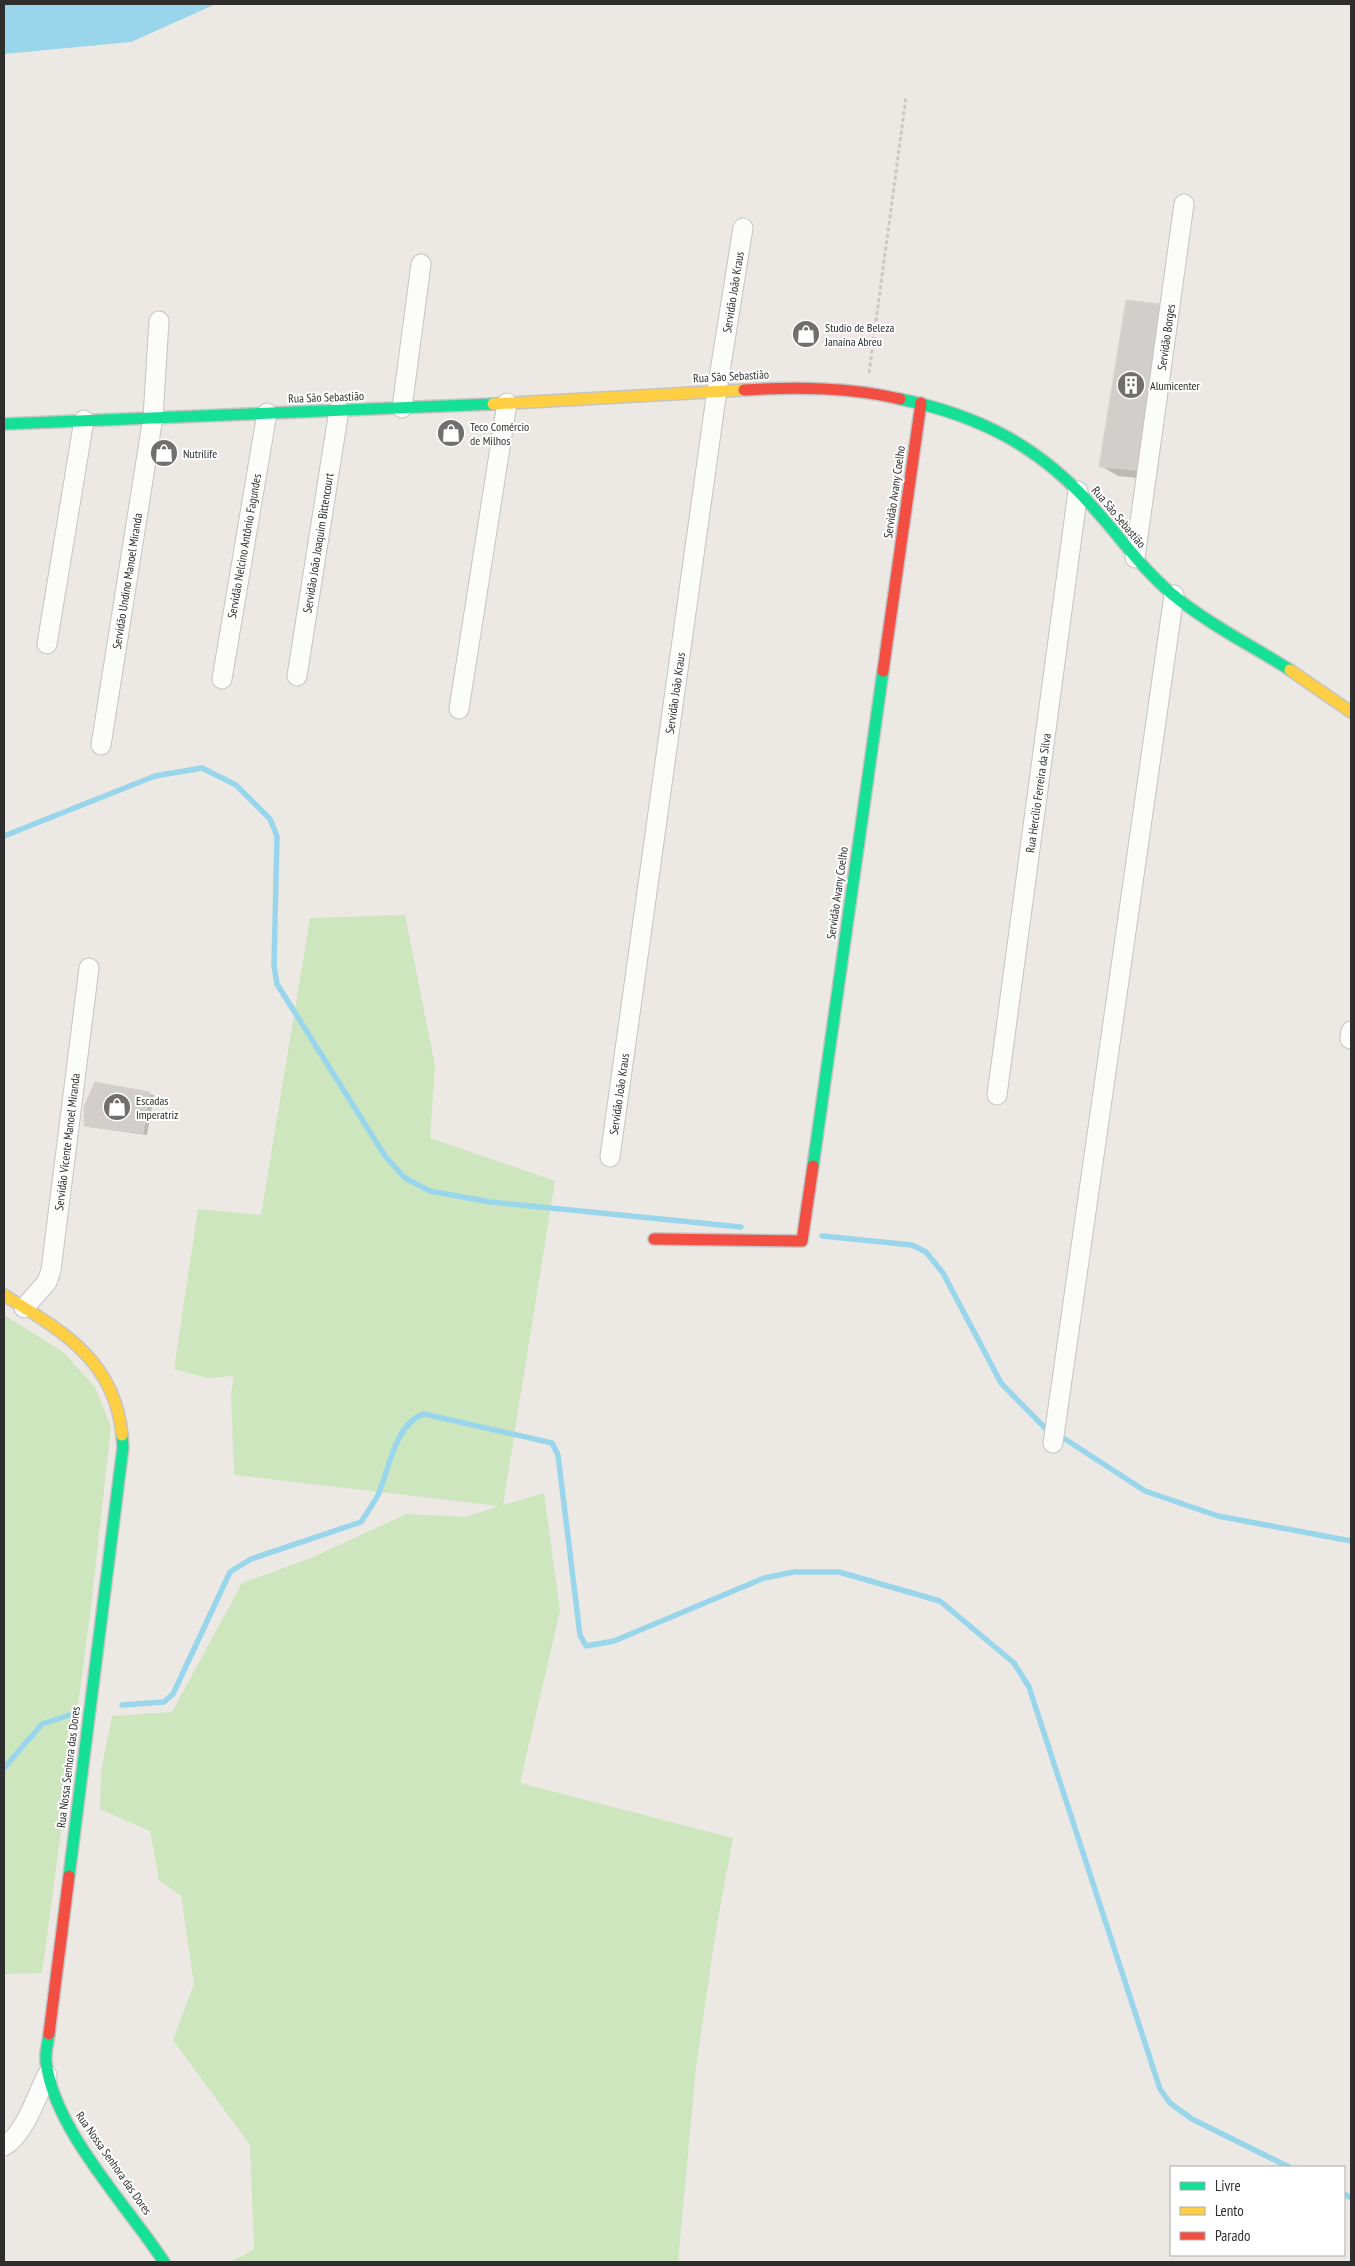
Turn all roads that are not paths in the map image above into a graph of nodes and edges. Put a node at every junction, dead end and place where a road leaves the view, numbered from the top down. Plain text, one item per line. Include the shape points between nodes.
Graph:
1 (1184, 204) dead end
2 (743, 228) dead end
3 (421, 264) dead end
4 (159, 321) dead end
5 (717, 390) junction
6 (507, 403) junction
7 (921, 403) junction
8 (402, 408) junction
9 (339, 410) junction
10 (267, 413) junction
11 (154, 417) junction
12 (84, 420) junction
13 (4, 424) edge
14 (1078, 491) junction
15 (1135, 558) junction
16 (1174, 595) junction
17 (47, 644) dead end
18 (297, 676) dead end
19 (222, 679) dead end
20 (459, 709) dead end
21 (1351, 712) edge
22 (101, 745) dead end
23 (89, 968) dead end
24 (997, 1096) dead end
25 (610, 1158) dead end
26 (654, 1239) dead end
27 (4, 1295) edge
28 (24, 1308) junction
29 (1053, 1443) dead end
30 (47, 2075) junction
31 (4, 2146) edge
32 (164, 2262) edge

1 - 15 street, Servidão Borges
2 - 5 street, Servidão João Kraus
3 - 8 street
4 - 11 street, Servidão Undino Manoel Miranda
5 - 6 street, Rua São Sebastião
5 - 7 street, Rua São Sebastião via 811,388
5 - 25 street, Servidão João Kraus
6 - 8 street, Rua São Sebastião
6 - 20 street
7 - 14 street, Rua São Sebastião via 997,430 1024,445 1047,461
7 - 26 street, Servidão Avany Coelho via 802,1241
8 - 9 street, Rua São Sebastião
9 - 10 street, Rua São Sebastião
9 - 18 street, Servidão João Joaquim Bittencourt
10 - 11 street, Rua São Sebastião
10 - 19 street, Servidão Nelcino Antônio Fagundes
11 - 12 street, Rua São Sebastião
11 - 22 street, Servidão Undino Manoel Miranda
12 - 13 street, Rua São Sebastião
12 - 17 street
14 - 15 street, Rua São Sebastião
14 - 24 street, Rua Hercílio Ferreira da Silva
15 - 16 street, Rua São Sebastião
16 - 21 street, Rua São Sebastião via 1199,614 1300,675
16 - 29 street
23 - 28 street, Servidão Vicente Manoel Miranda via 50,1270 47,1282
27 - 28 street, Rua Nossa Senhora das Dores
28 - 30 street, Rua Nossa Senhora das Dores via 72,1340 99,1367 118,1402 123,1431 47,2045
30 - 31 street via 19,2132
30 - 32 street, Rua Nossa Senhora das Dores via 69,2125

